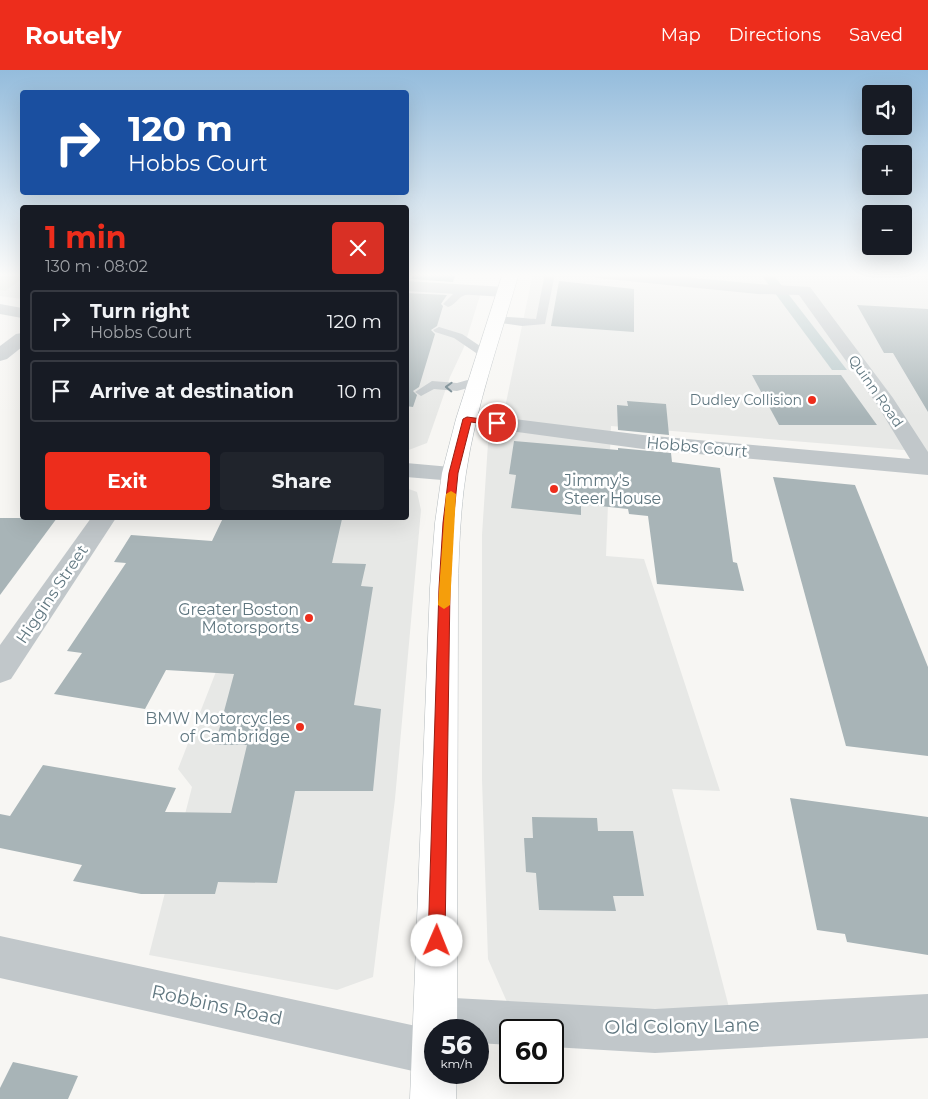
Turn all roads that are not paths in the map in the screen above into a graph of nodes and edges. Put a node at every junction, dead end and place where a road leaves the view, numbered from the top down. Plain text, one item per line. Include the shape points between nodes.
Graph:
1 (496, 321) edge
2 (521, 321) edge
3 (541, 321) edge
4 (827, 321) edge
5 (439, 330) dead end
6 (20, 340) edge
7 (0, 355) edge
8 (482, 368) junction
9 (422, 392) dead end
10 (467, 419) junction
11 (927, 468) edge
12 (409, 470) edge
13 (454, 473) junction
14 (103, 520) edge
15 (0, 670) edge
16 (0, 957) edge
17 (928, 1016) edge
18 (435, 1019) edge
19 (424, 1034) edge
20 (489, 1035) edge
21 (433, 1084) edge
22 (433, 1099) edge

1 - 8 main road
2 - 3 lane
4 - 11 street, Quinn Road via 886,402
5 - 8 lane via 458,336
6 - 7 street
8 -> 9 lane via 457,387 432,386
8 - 10 main road
10 - 11 street, Hobbs Court via 643,442
10 - 13 main road
12 - 13 street
13 - 18 main road via 444,588
14 - 15 street, Higgins Street
16 - 19 street, Robbins Road
17 - 20 street, Old Colony Lane
21 - 22 main road

